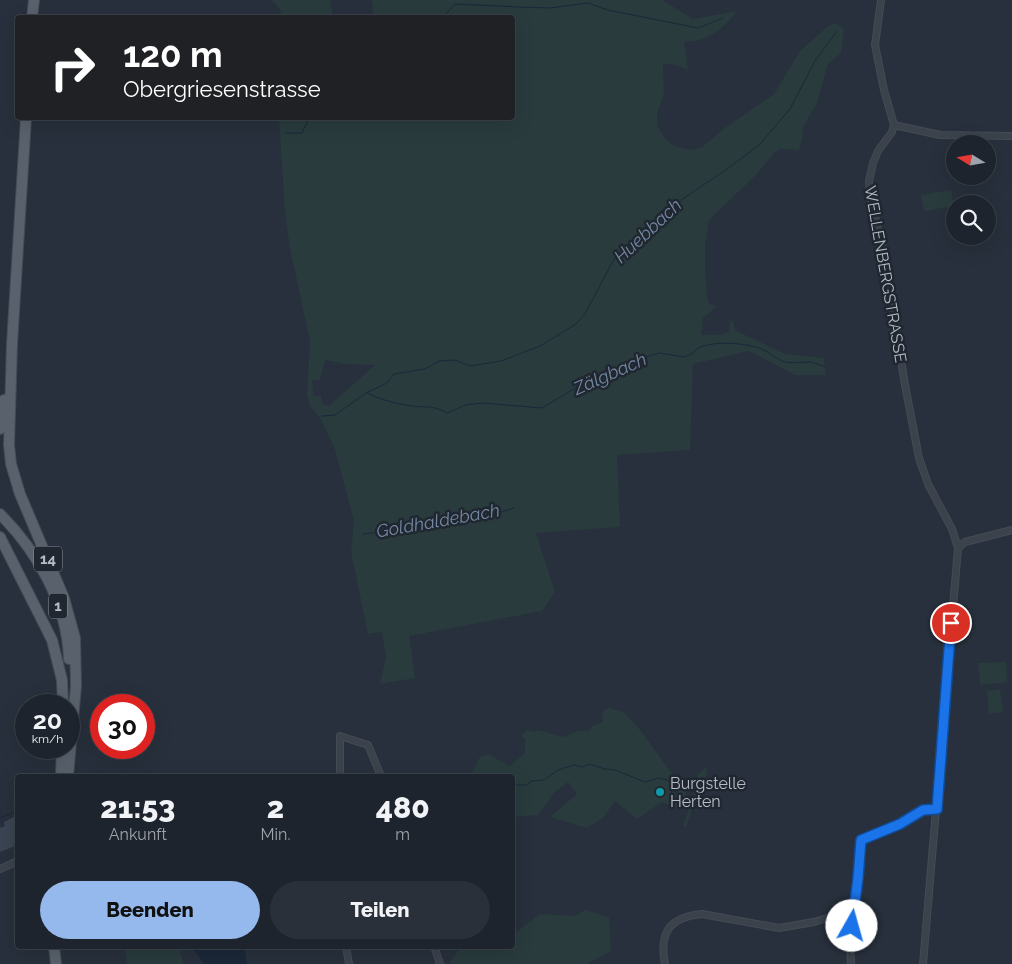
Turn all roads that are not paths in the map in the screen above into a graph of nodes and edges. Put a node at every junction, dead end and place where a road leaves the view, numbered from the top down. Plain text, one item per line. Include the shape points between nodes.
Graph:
1 (34, 0) edge
2 (881, 0) edge
3 (32, 15) edge
4 (26, 120) edge
5 (894, 125) junction
6 (1012, 136) edge
7 (12, 344) junction
8 (0, 429) edge
9 (0, 515) edge
10 (1012, 530) edge
11 (0, 537) edge
12 (958, 548) junction
13 (62, 694) edge
14 (69, 694) edge
15 (63, 759) edge
16 (65, 759) edge
17 (64, 774) edge
18 (64, 774) edge
19 (64, 774) edge
20 (340, 774) edge
21 (380, 774) edge
22 (937, 809) junction
23 (15, 862) edge
24 (0, 868) edge
25 (853, 910) junction
26 (54, 949) edge
27 (346, 949) edge
28 (435, 949) edge
29 (56, 964) edge
30 (349, 964) edge
31 (440, 964) edge
32 (666, 964) edge
33 (851, 964) edge
34 (923, 964) edge

1 - 3 main road
2 - 5 street via 875,44
4 - 7 main road, 14
5 - 6 street via 937,135
5 - 12 street, WELLENBERGSTRASSE via 873,163 870,196 884,253 919,458
7 - 8 main road, 14
7 - 17 main road, 14 via 11,464 25,509 64,598 74,638 76,686
9 - 14 main road, 1 via 16,531 39,564 58,604 69,654
10 - 12 street via 965,542
11 - 13 main road, 14 via 52,640
12 - 22 street
15 - 18 main road
16 - 19 main road
20 - 21 street via 340,736 368,745
22 - 25 street via 923,810 900,824 861,840
22 - 34 street
23 - 24 street
25 - 32 street via 779,928 692,915 665,931
25 - 33 street
26 - 29 main road
27 - 30 street
28 - 31 street

